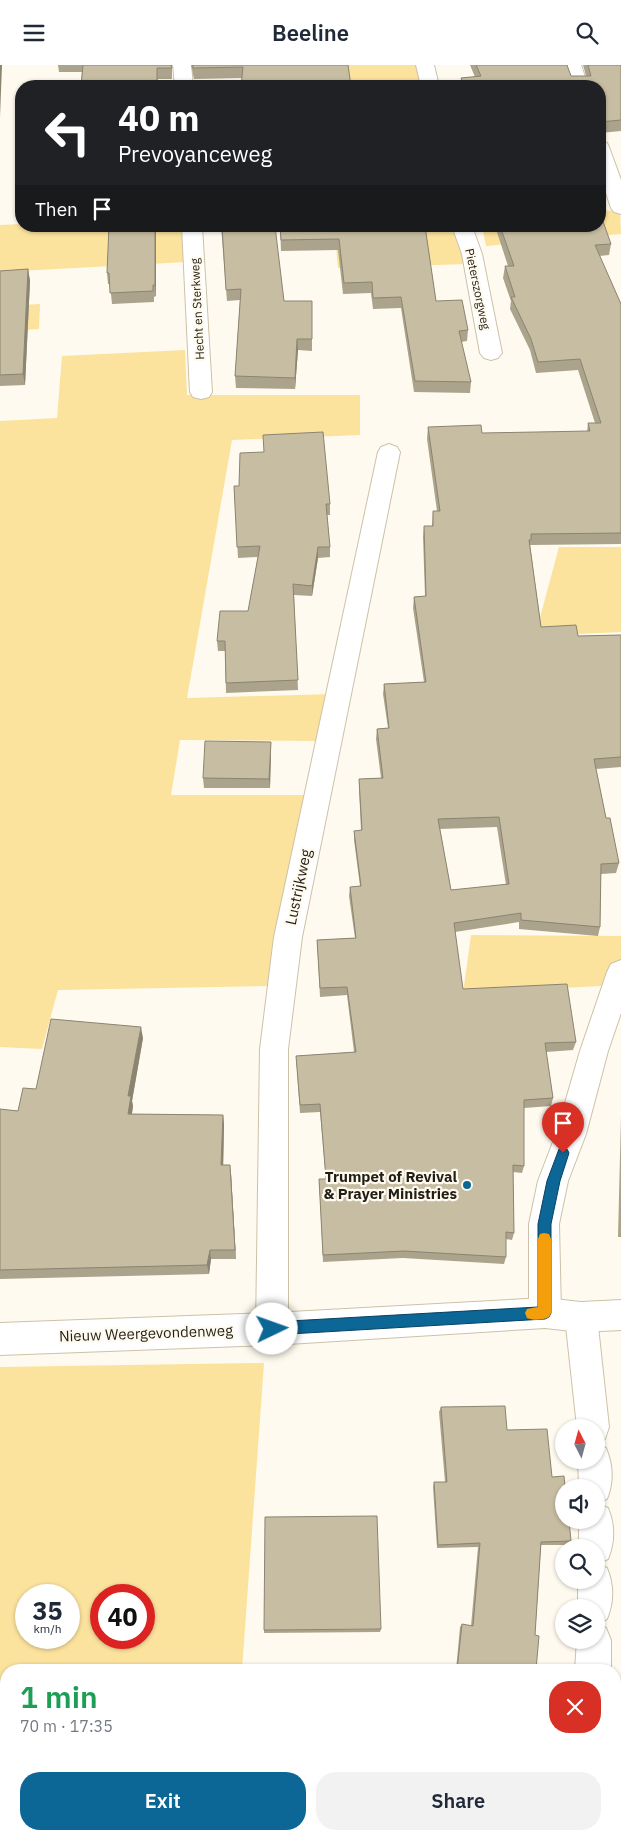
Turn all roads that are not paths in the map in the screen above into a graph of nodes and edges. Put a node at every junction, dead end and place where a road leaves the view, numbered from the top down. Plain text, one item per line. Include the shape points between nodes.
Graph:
1 (182, 65) edge
2 (425, 65) edge
3 (572, 65) edge
4 (183, 80) edge
5 (429, 80) edge
6 (577, 80) edge
7 (606, 164) edge
8 (621, 208) edge
9 (192, 232) edge
10 (464, 232) edge
11 (491, 353) dead end
12 (201, 392) dead end
13 (389, 452) dead end
14 (621, 972) edge
15 (545, 1313) junction
16 (621, 1315) edge
17 (582, 1317) junction
18 (272, 1329) junction
19 (0, 1339) edge
20 (592, 1419) edge
21 (594, 1649) edge
22 (594, 1664) edge

1 - 4 street
2 - 5 street
3 - 6 street
7 - 8 street
9 - 12 street, Hecht en Sterkweg
10 - 11 street, Pieterszorgweg via 472,254
13 - 18 street, Lustrijkweg via 283,974 274,1049
14 - 15 street via 594,1051 571,1134 553,1181 544,1224
15 - 17 street, Nieuw Weergevondenweg
15 - 18 street, Nieuw Weergevondenweg
16 - 17 street, Nieuw Weergevondenweg
17 - 20 street
18 - 19 street, Nieuw Weergevondenweg
21 - 22 street

